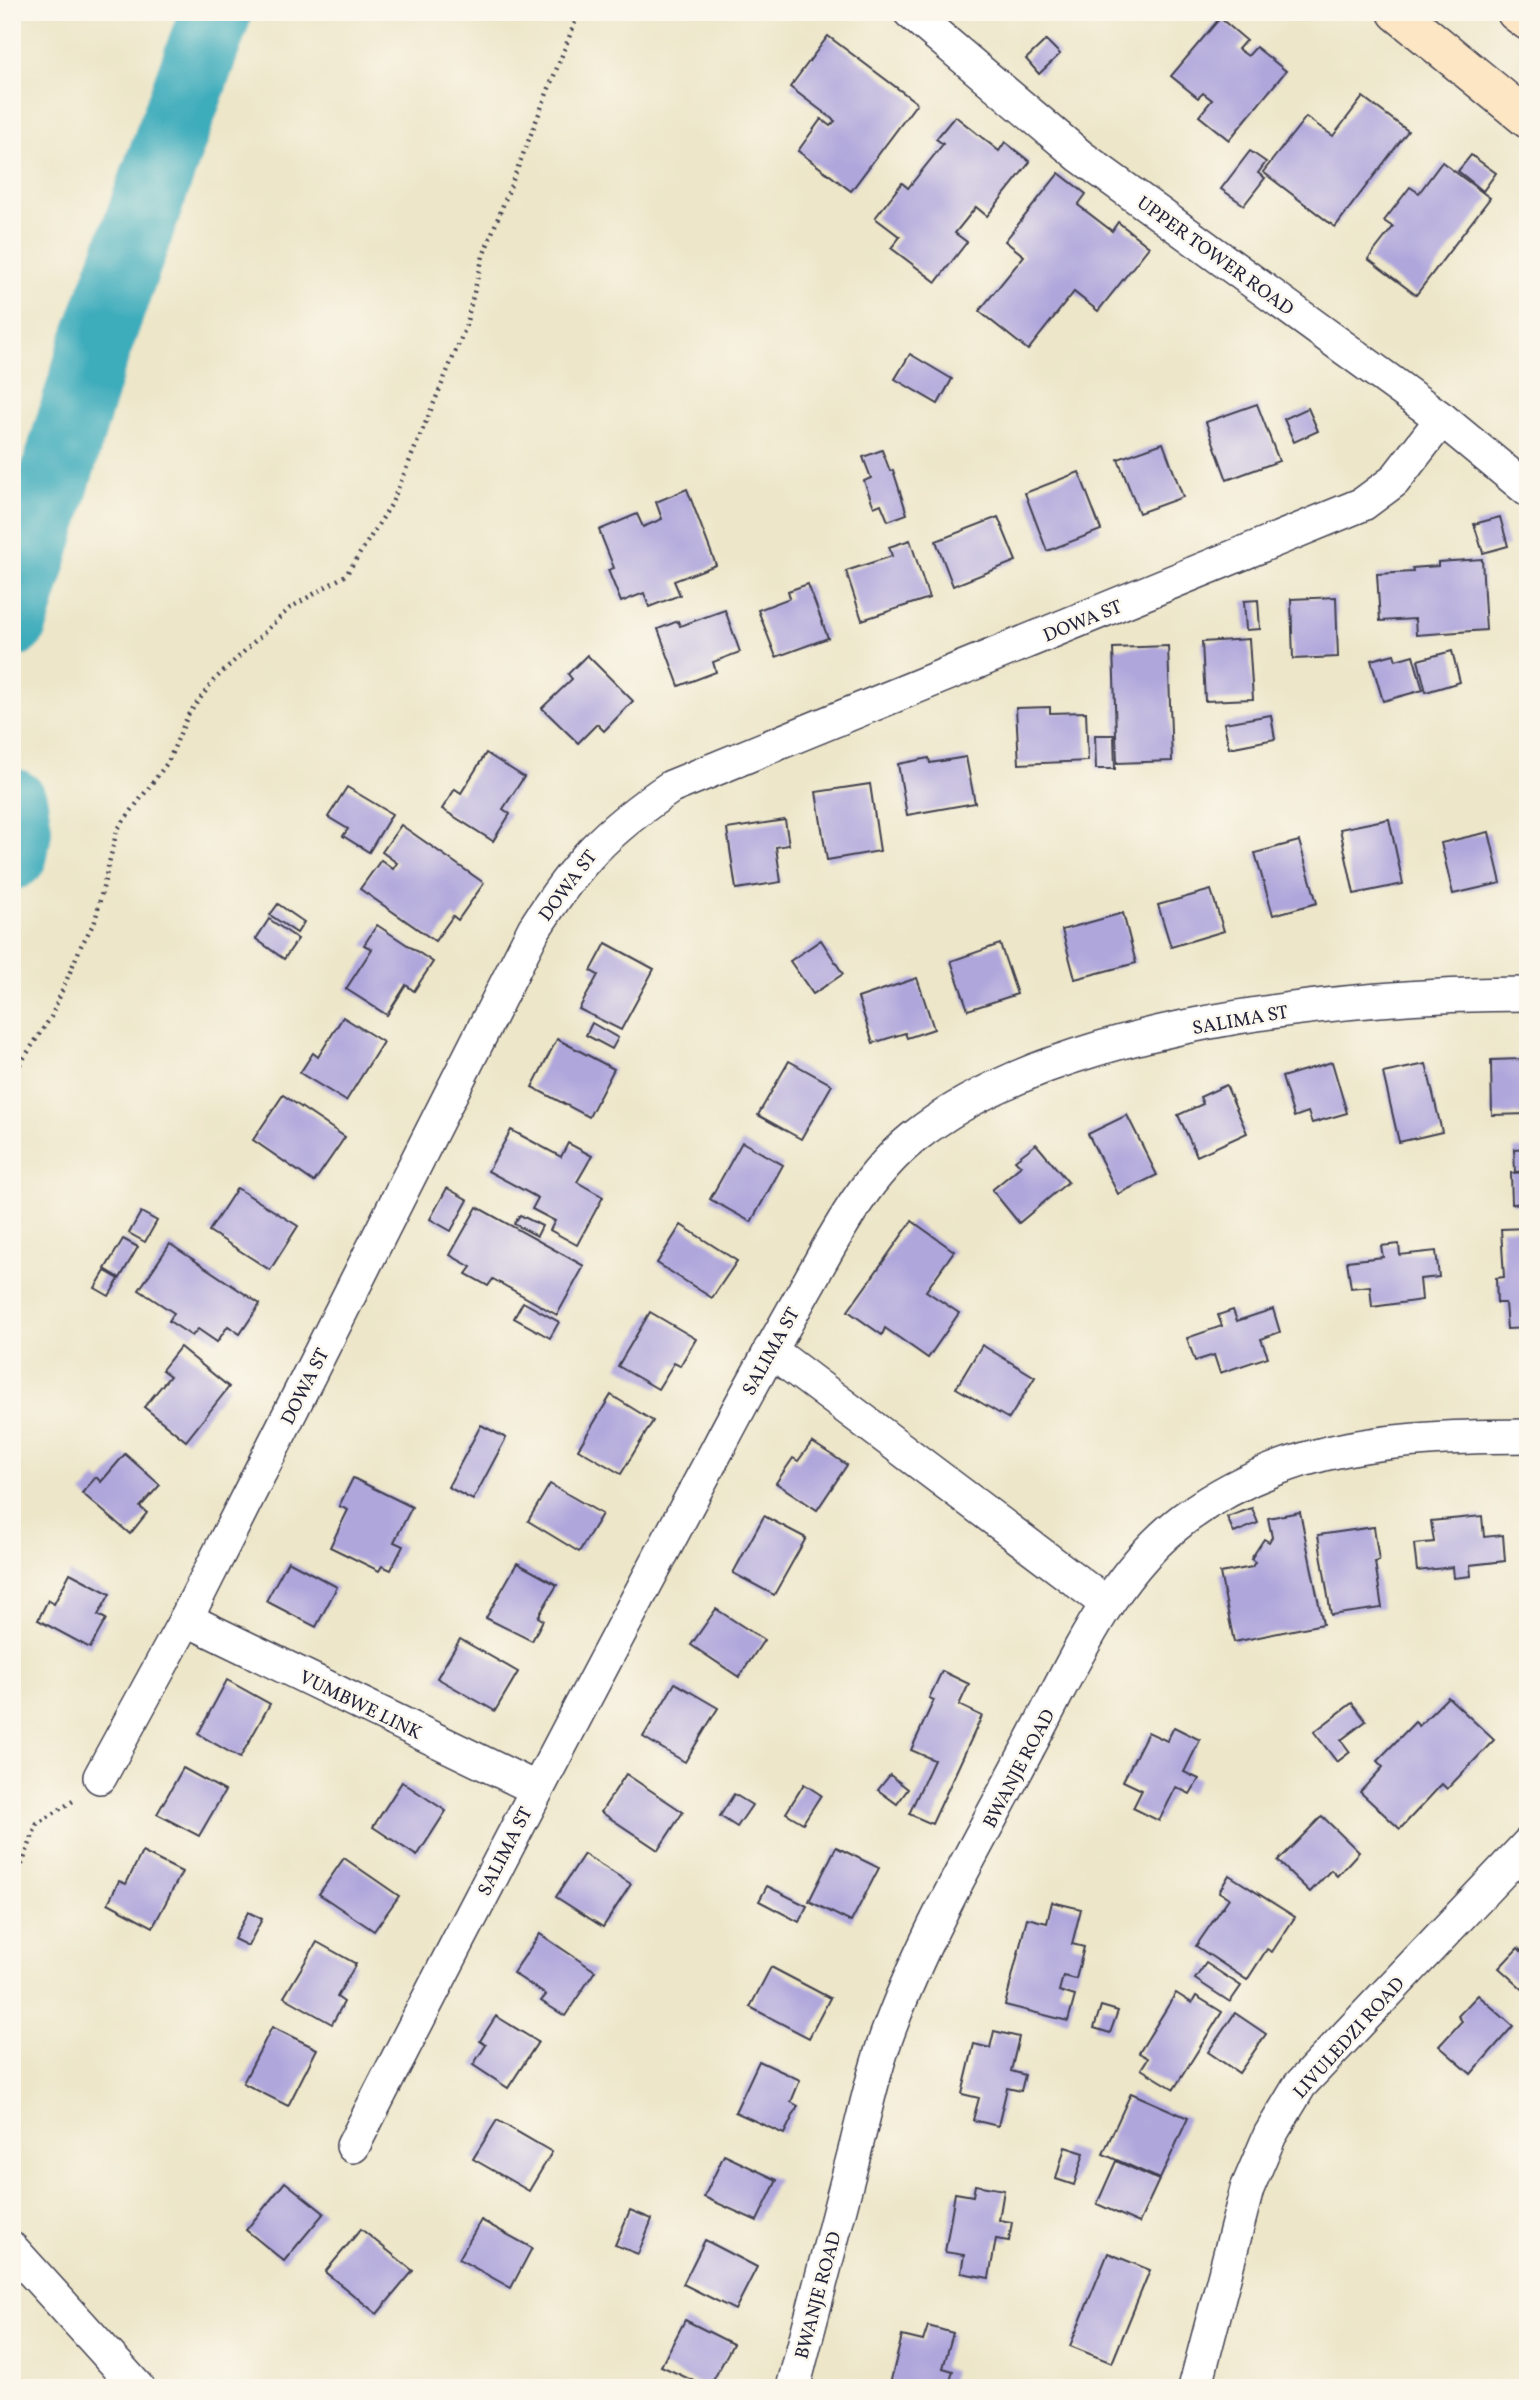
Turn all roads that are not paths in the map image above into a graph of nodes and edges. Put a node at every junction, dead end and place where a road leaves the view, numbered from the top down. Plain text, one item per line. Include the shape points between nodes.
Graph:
1 (910, 12) edge
2 (1397, 12) edge
3 (1517, 12) edge
4 (1528, 21) edge
5 (1528, 119) edge
6 (1441, 419) junction
7 (1528, 490) edge
8 (1528, 994) edge
9 (770, 1350) junction
10 (1528, 1436) edge
11 (1107, 1604) junction
12 (186, 1619) junction
13 (100, 1777) road end
14 (536, 1788) junction
15 (1528, 1844) edge
16 (353, 2146) dead end
17 (12, 2249) edge
18 (138, 2388) edge
19 (793, 2388) edge
20 (1195, 2388) edge

1 - 6 street, UPPER TOWER ROAD via 1080,156
2 - 5 main road
3 - 4 main road
6 - 7 street, UPPER TOWER ROAD
6 - 12 street, DOWA ST via 1394,481 1363,504 671,787 622,820 595,846 534,929
8 - 9 street, SALIMA ST via 1384,1000 1255,1014 1103,1049 1034,1072 961,1105 910,1140 848,1212
9 - 11 street
9 - 14 street, SALIMA ST
10 - 11 street, BWANJE ROAD via 1429,1437 1356,1446 1289,1462 1187,1517 1146,1550
11 - 19 street, BWANJE ROAD via 902,1996 877,2065
12 - 13 street, DOWA ST
12 - 14 street, VUMBWE LINK
14 - 16 street, SALIMA ST
15 - 20 street, LIVULEDZI ROAD via 1294,2095 1270,2135 1247,2189
17 - 18 street

